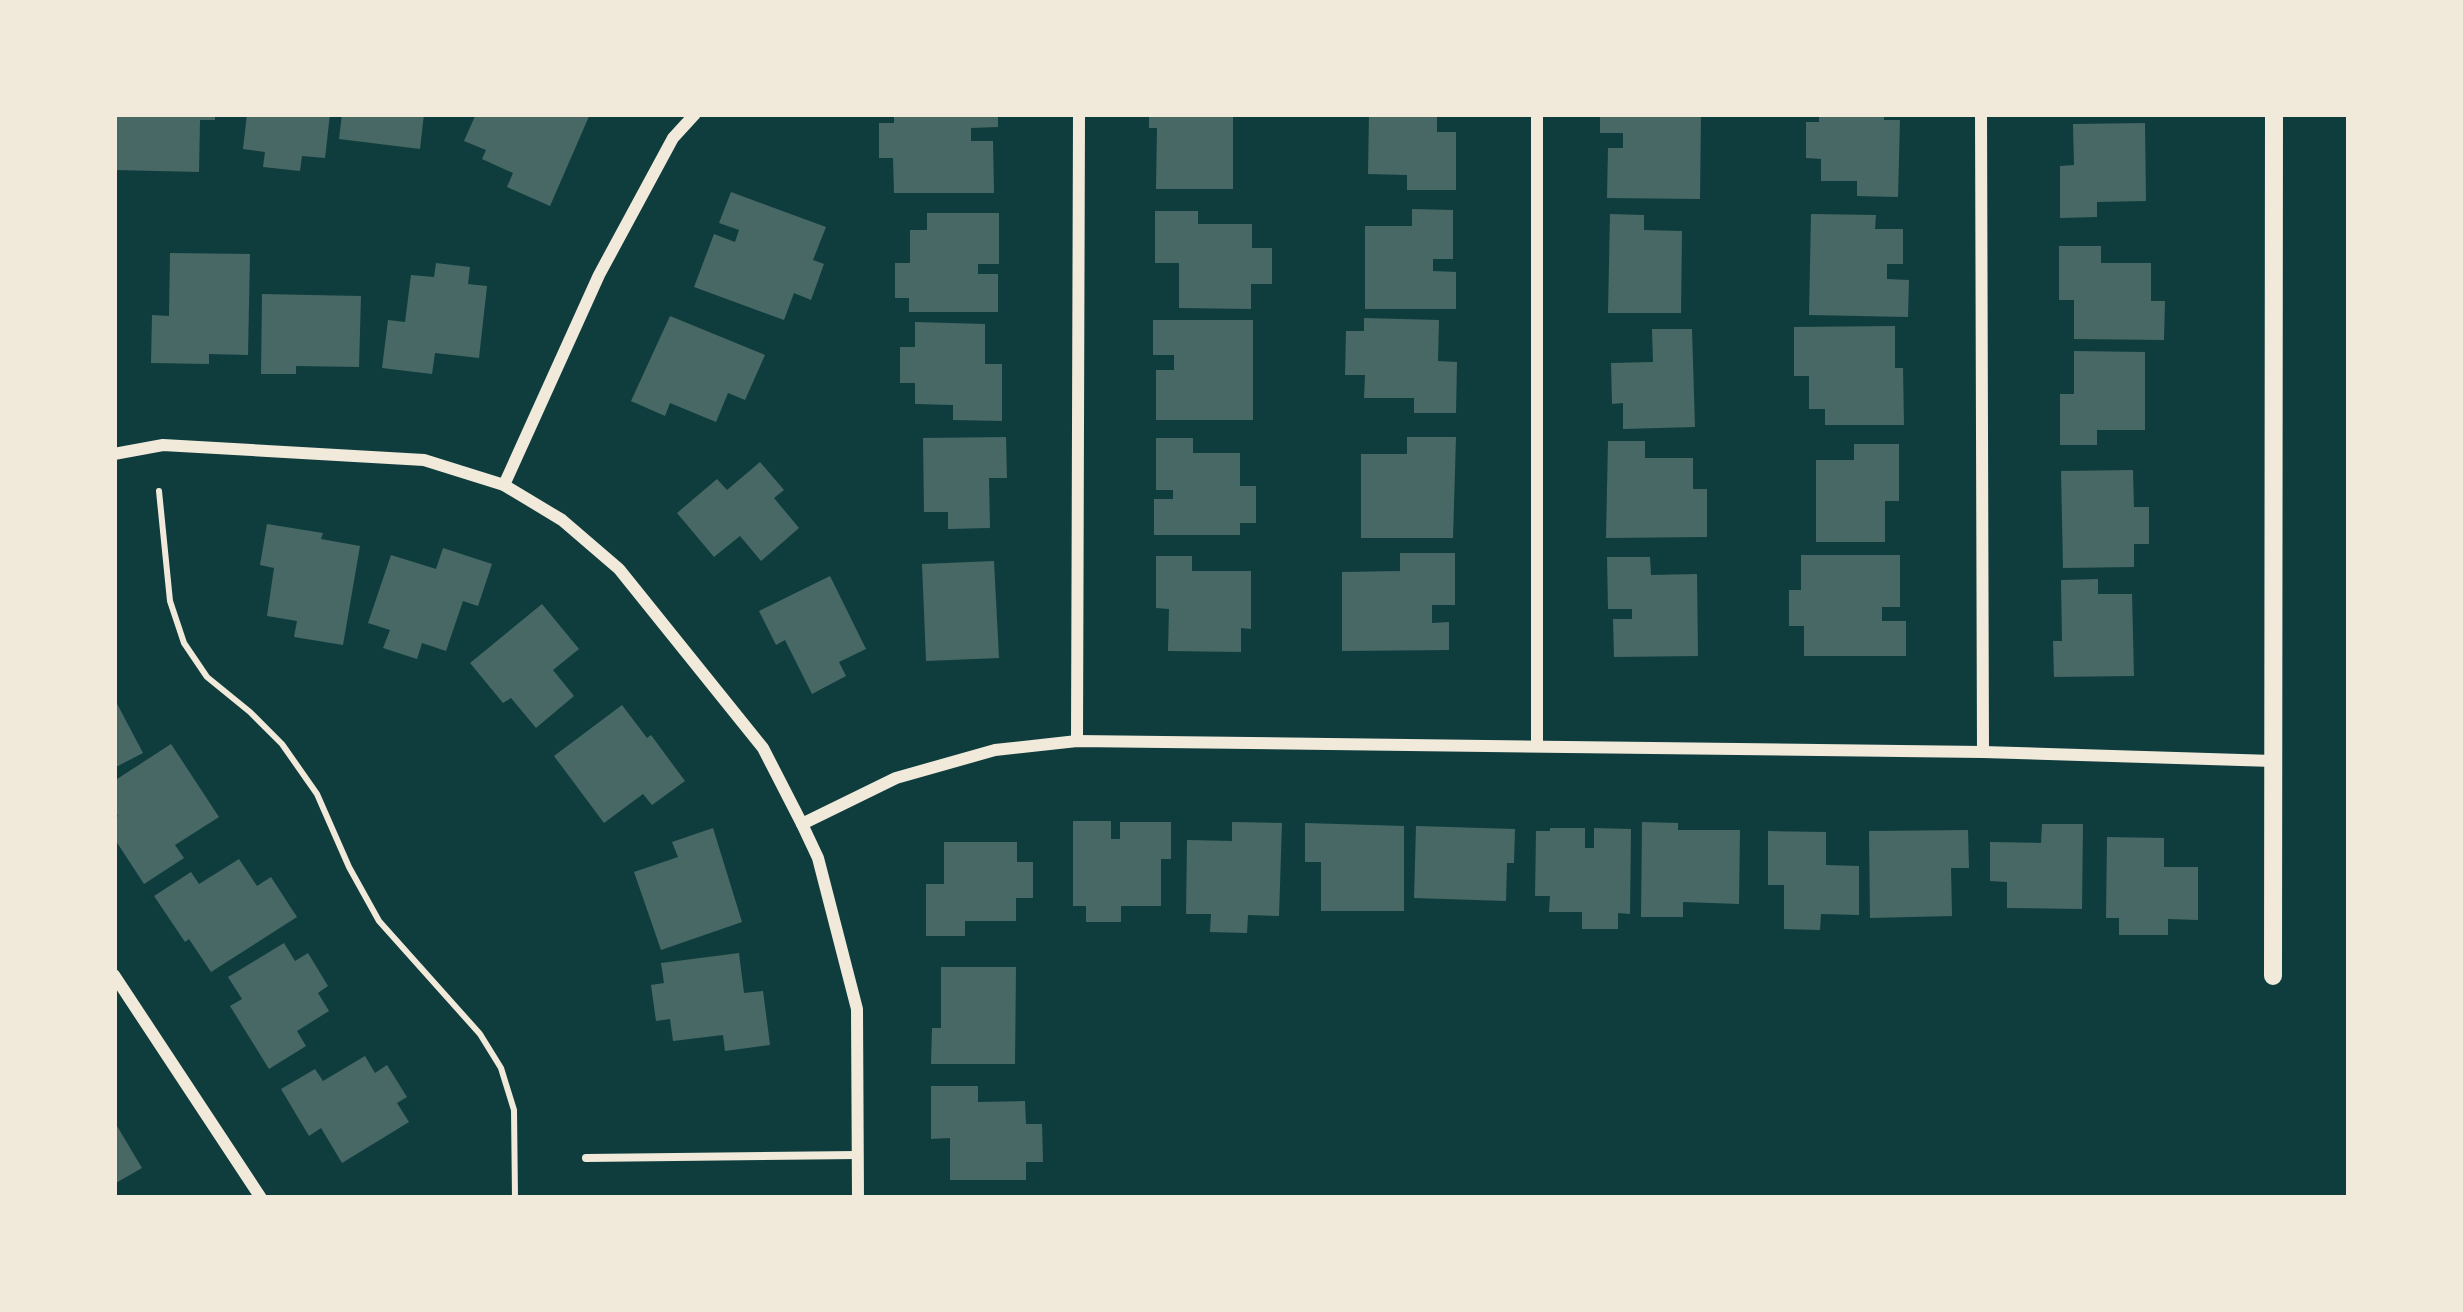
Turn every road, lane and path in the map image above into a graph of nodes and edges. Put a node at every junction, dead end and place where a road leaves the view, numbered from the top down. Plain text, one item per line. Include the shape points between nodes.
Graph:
1 (695, 114) edge
2 (1079, 114) edge
3 (1537, 114) edge
4 (1981, 114) edge
5 (2274, 114) edge
6 (114, 454) edge
7 (503, 485) junction
8 (159, 491) dead end
9 (1077, 741) junction
10 (1537, 746) junction
11 (1982, 752) junction
12 (2273, 761) junction
13 (802, 824) junction
14 (114, 975) edge
15 (2273, 976) dead end
16 (859, 1155) junction
17 (586, 1158) dead end
18 (261, 1198) edge
19 (515, 1198) edge
20 (858, 1198) edge

1 - 7 street via 673,138 599,275
2 - 9 street
3 - 10 street
4 - 11 street
5 - 12 street
6 - 7 street via 164,445 424,460
7 - 13 street via 562,520 619,569 763,748
8 - 19 path via 170,601 184,644 207,677 282,744 317,794 379,921 501,1068 514,1110
9 - 10 street
9 - 13 street via 995,751 896,778
10 - 11 street
11 - 12 street
12 - 15 street
13 - 16 street via 857,1010
14 - 18 street
16 - 17 lane
16 - 20 street

